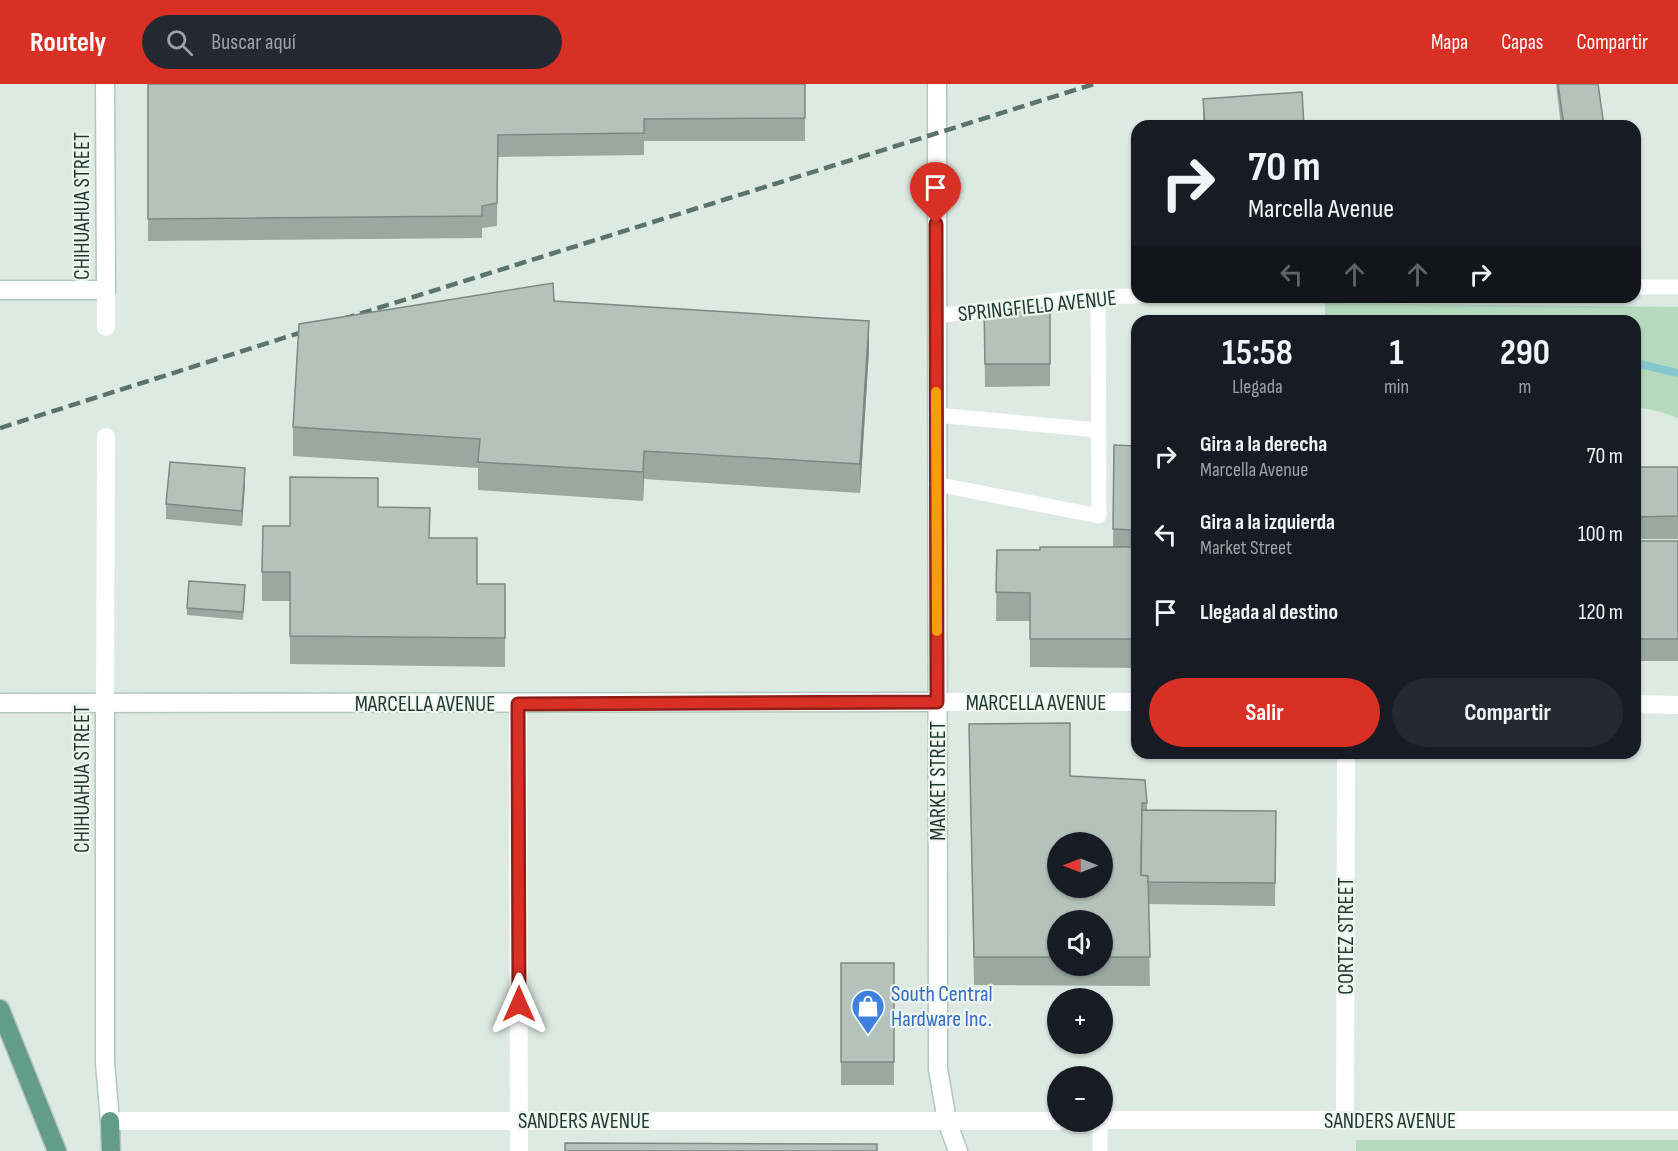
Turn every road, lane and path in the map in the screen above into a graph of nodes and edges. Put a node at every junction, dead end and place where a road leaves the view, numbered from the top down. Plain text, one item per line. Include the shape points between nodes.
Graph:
1 (105, 84) edge
2 (937, 84) edge
3 (1641, 287) edge
4 (1678, 287) edge
5 (0, 290) edge
6 (106, 291) junction
7 (1131, 296) edge
8 (1098, 297) junction
9 (936, 316) junction
10 (106, 327) dead end
11 (936, 415) junction
12 (1098, 430) junction
13 (106, 437) dead end
14 (936, 484) junction
15 (937, 702) junction
16 (1131, 702) edge
17 (0, 703) edge
18 (105, 703) junction
19 (518, 704) junction
20 (1641, 704) edge
21 (1678, 705) edge
22 (1346, 759) edge
23 (0, 1009) edge
24 (519, 1120) junction
25 (1047, 1120) edge
26 (1345, 1120) junction
27 (1678, 1120) edge
28 (110, 1121) junction
29 (947, 1121) junction
30 (1113, 1121) edge
31 (1101, 1132) edge
32 (57, 1151) edge
33 (111, 1151) edge
34 (519, 1151) edge
35 (958, 1151) edge
36 (1100, 1151) edge

1 - 6 street, CHIHUAHUA STREET
2 - 9 street, MARKET STREET
3 - 4 lane
5 - 6 street
6 - 10 street, CHIHUAHUA STREET
7 - 8 lane, SPRINGFIELD AVENUE
8 - 9 lane, SPRINGFIELD AVENUE
8 - 12 lane
9 - 11 street, MARKET STREET
11 - 12 lane
11 - 14 street, MARKET STREET
12 - 14 lane via 1099,516
13 - 18 street, CHIHUAHUA STREET
14 - 15 street, MARKET STREET
15 - 16 street, MARCELLA AVENUE
15 - 19 street, MARCELLA AVENUE
15 - 29 street, MARKET STREET via 938,1069
17 - 18 street, MARCELLA AVENUE
18 - 19 street, MARCELLA AVENUE
18 - 28 street, CHIHUAHUA STREET via 105,1062
19 - 24 street
20 - 21 street
22 - 26 street, CORTEZ STREET
23 - 32 main road
24 - 28 street, SANDERS AVENUE
24 - 29 street, SANDERS AVENUE
24 - 34 street
25 - 29 street, SANDERS AVENUE
26 - 27 street, SANDERS AVENUE
26 - 30 street, SANDERS AVENUE
28 - 33 main road
29 - 35 street, MARKET STREET
31 - 36 lane

